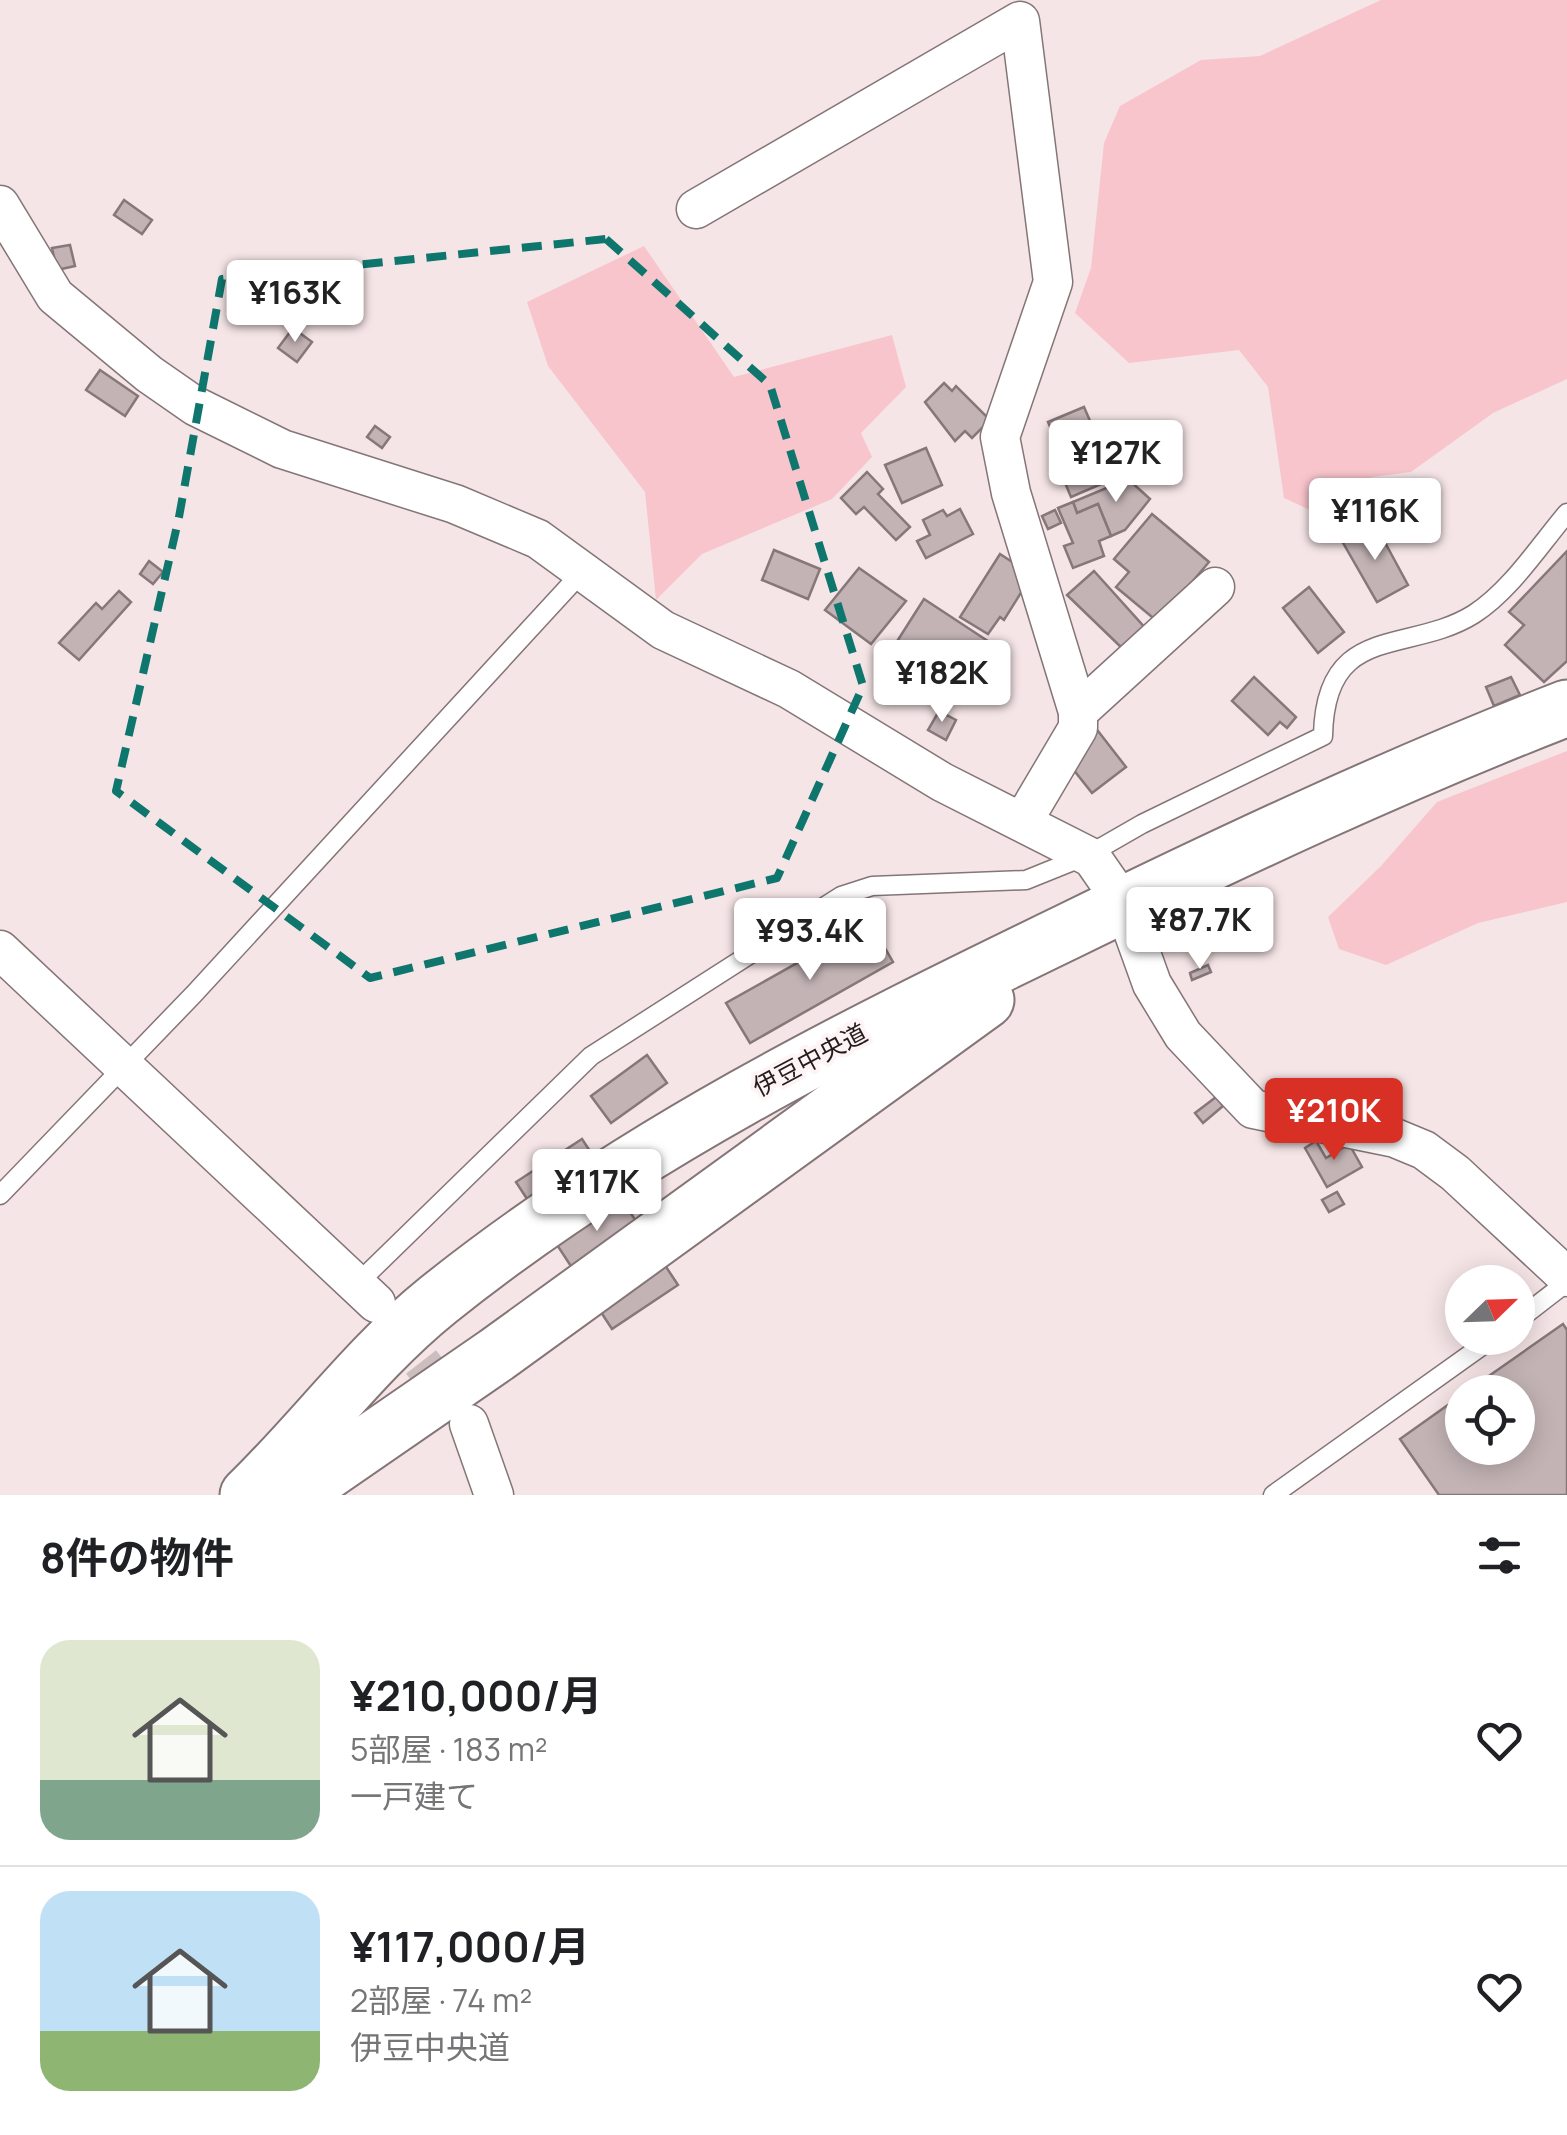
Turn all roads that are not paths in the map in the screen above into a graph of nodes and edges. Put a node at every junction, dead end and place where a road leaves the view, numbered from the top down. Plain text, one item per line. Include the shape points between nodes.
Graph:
1 (0, 205) edge
2 (696, 209) dead end
3 (1567, 512) edge
4 (583, 571) junction
5 (1215, 587) dead end
6 (1567, 708) edge
7 (1078, 712) junction
8 (1567, 728) edge
9 (1023, 821) junction
10 (1099, 870) junction
11 (1134, 934) dead end
12 (0, 950) edge
13 (121, 1064) junction
14 (0, 1194) edge
15 (1567, 1279) edge
16 (367, 1293) joint
17 (1535, 1306) edge
18 (1469, 1355) edge
19 (341, 1394) junction
20 (395, 1421) junction
21 (469, 1424) tunnel mouth
22 (489, 1492) edge
23 (214, 1495) edge
24 (248, 1495) edge
25 (293, 1495) edge
26 (326, 1495) edge
27 (1273, 1495) edge

1 - 4 street via 56,296 194,406 282,449 455,504 538,539
2 - 7 street via 1020,20 1053,282 1000,437
3 - 10 lane via 1471,616 1394,638 1356,657 1327,699 1323,736 1142,824
4 - 9 street via 663,630 789,689 942,782
4 - 13 lane via 208,979
5 - 7 street
6 - 19 highway, 伊豆中央道 via 1256,838 929,997 694,1122 441,1298
7 - 9 street via 1078,728
8 - 20 highway, 伊豆中央道 via 1420,786 1084,940 894,1063 528,1332
9 - 10 street
10 - 16 lane via 1010,884 872,886 841,896 556,1084
11 - 15 street via 1152,984 1183,1035 1253,1109 1396,1138 1424,1150
12 - 13 street
13 - 14 lane
13 - 16 street
15 - 17 lane
18 - 27 lane
19 - 23 highway
19 - 24 highway, 伊豆中央道
20 - 25 highway, 伊豆中央道
20 - 26 highway
21 - 22 street

